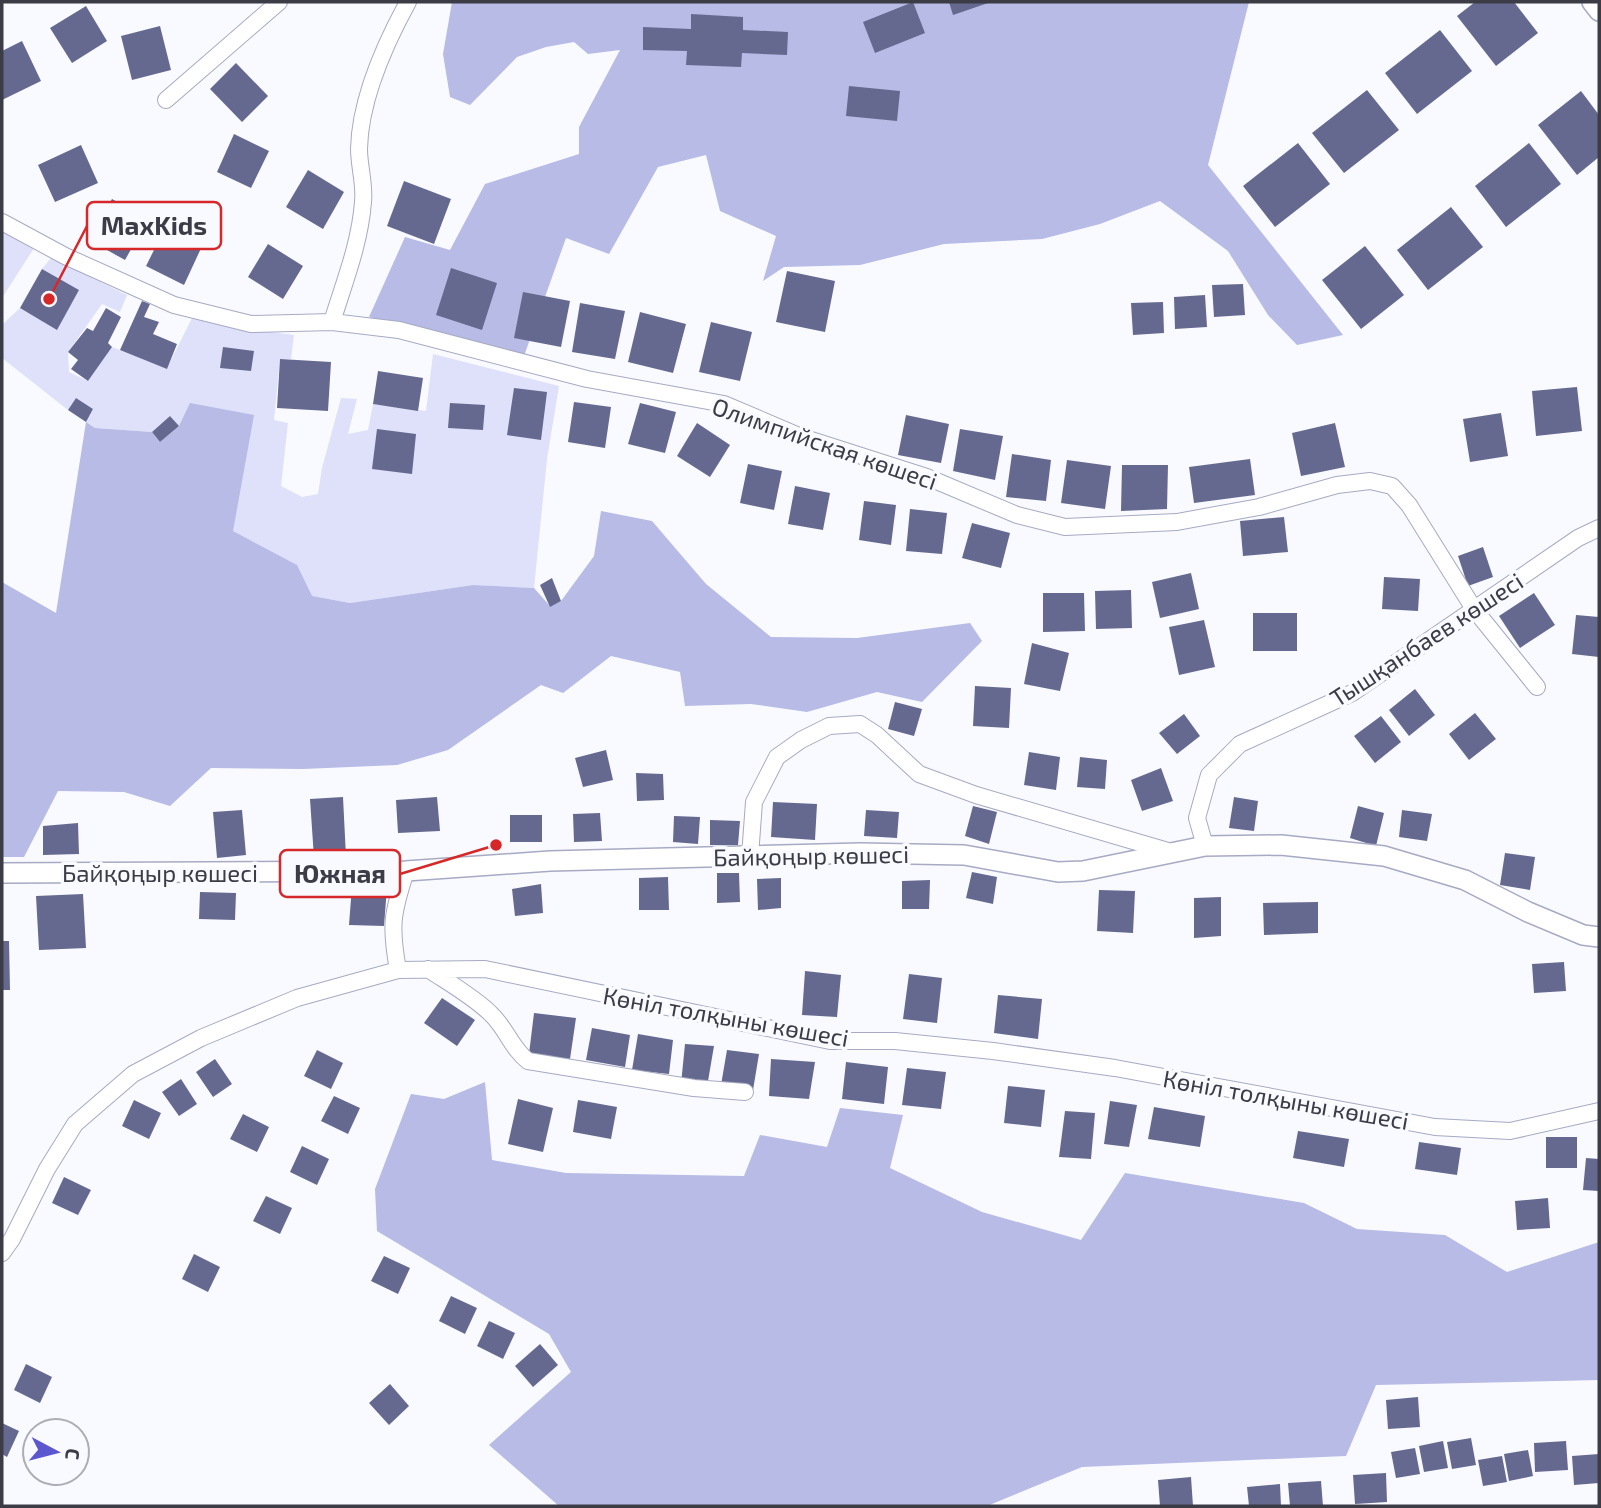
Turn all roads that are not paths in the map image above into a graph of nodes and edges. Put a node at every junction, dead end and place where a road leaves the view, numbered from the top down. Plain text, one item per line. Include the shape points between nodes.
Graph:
1 (279, 2) edge
2 (408, 2) edge
3 (1592, 2) edge
4 (1599, 11) edge
5 (166, 100) dead end
6 (2, 222) edge
7 (332, 322) junction
8 (1599, 528) edge
9 (1474, 609) junction
10 (1537, 687) dead end
11 (1205, 846) junction
12 (1171, 852) junction
13 (750, 856) junction
14 (407, 871) junction
15 (2, 873) edge
16 (1599, 937) edge
17 (429, 969) junction
18 (398, 970) junction
19 (744, 1092) dead end
20 (1599, 1111) edge
21 (2, 1253) edge

1 - 5 street
2 - 7 street via 388,38 367,100 359,148 363,201 353,256
3 - 4 street
6 - 7 street, Олимпийская көшесі via 174,305 251,324
7 - 9 street, Олимпийская көшесі via 399,330 587,379 724,404 799,436 927,477 1017,515 1065,527 1177,522 1259,507 1337,485 1370,481 1392,486 1409,505
8 - 9 street, Тышқанбаев көшесі
9 - 10 street
9 - 11 street, Тышқанбаев көшесі via 1352,693 1240,744 1209,775 1197,818
11 - 12 street, Байқоңыр көшесі
11 - 16 street, Байқоңыр көшесі via 1281,845 1384,856 1465,880 1528,912
12 - 13 street, Байқоңыр көшесі via 1058,872 964,855
12 - 13 street via 919,774 860,724 829,726 778,757 754,802
13 - 14 street, Байқоңыр көшесі via 550,861
14 - 15 street, Байқоңыр көшесі
14 - 18 street via 393,918
17 - 18 street, Көніл толқыны көшесі
17 - 19 street via 491,1014 518,1054 528,1061
17 - 20 street, Көніл толқыны көшесі via 485,969 830,1041 907,1042 1101,1066 1436,1127 1510,1131
18 - 21 street, Көніл толқыны көшесі via 297,999 201,1038 133,1074 75,1124

